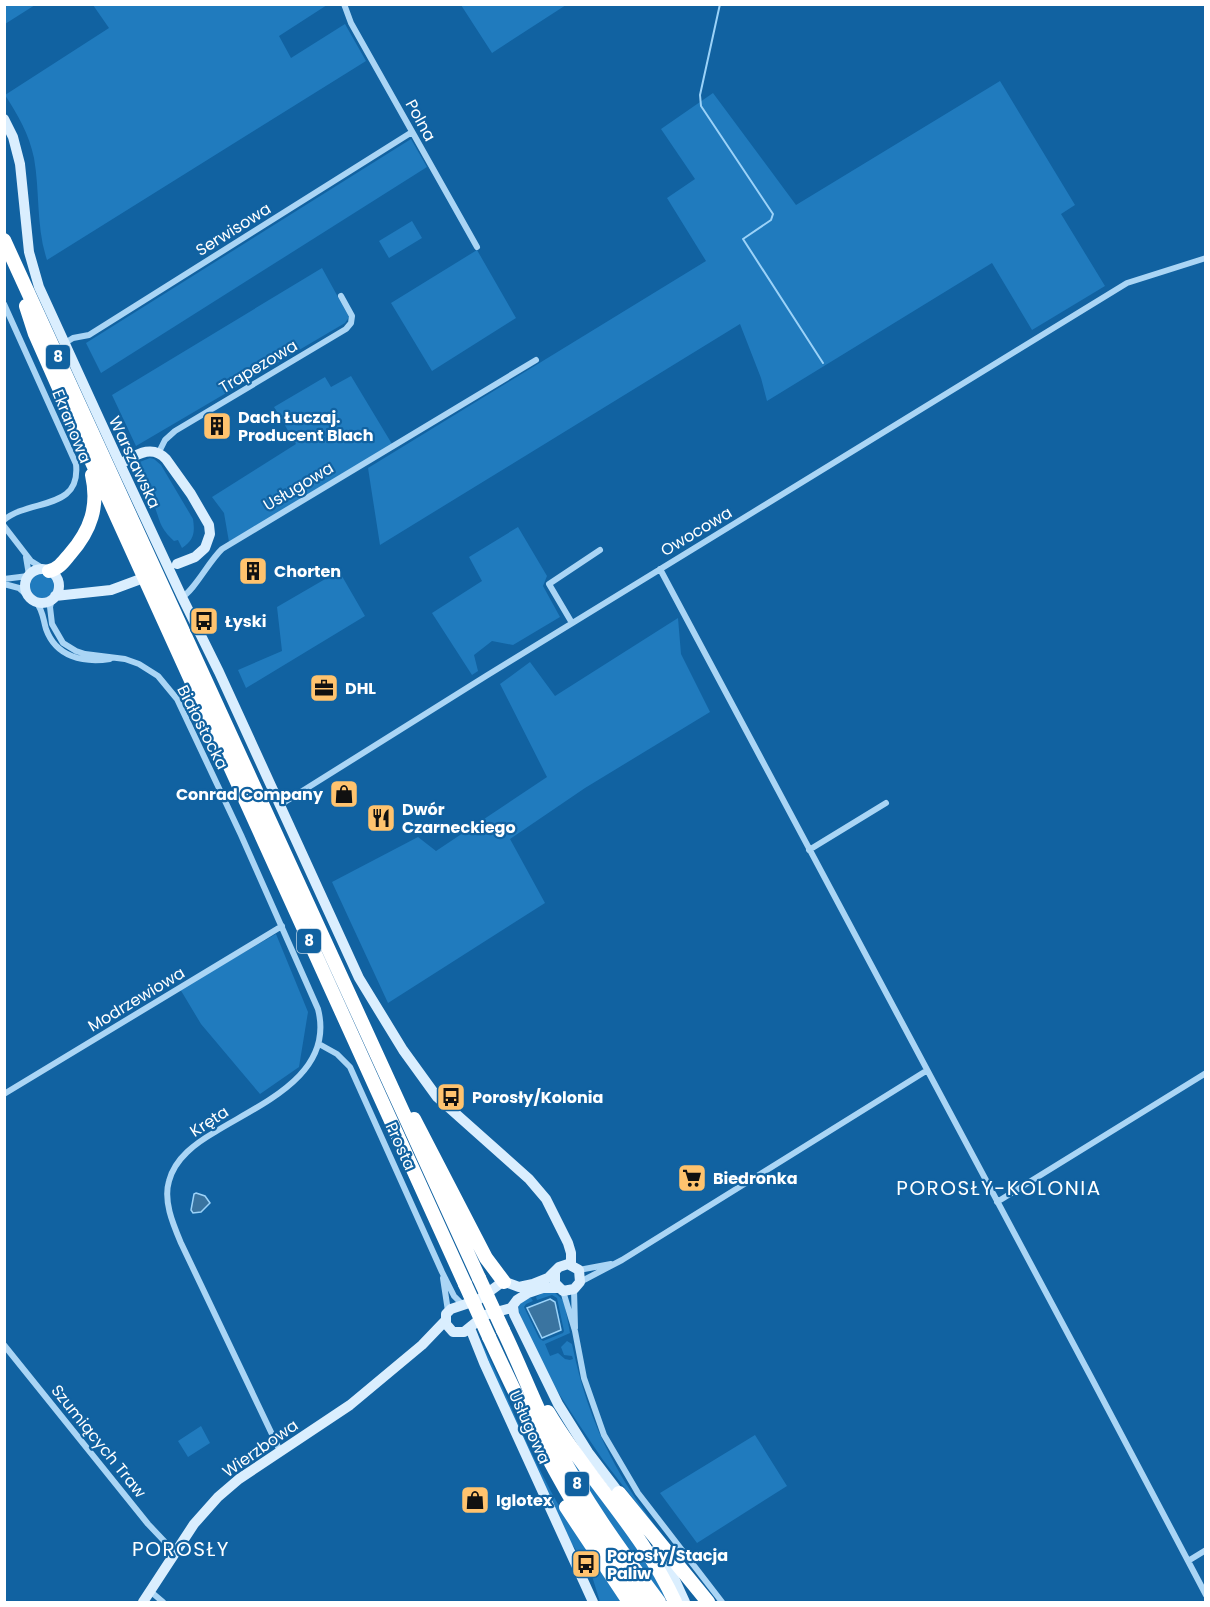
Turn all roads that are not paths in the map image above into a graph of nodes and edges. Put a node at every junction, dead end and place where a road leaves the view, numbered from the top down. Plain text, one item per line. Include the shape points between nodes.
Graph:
1 (344, 4) edge
2 (4, 119) edge
3 (412, 132) junction
4 (6, 243) edge
5 (477, 247) dead end
6 (1206, 258) edge
7 (341, 296) dead end
8 (4, 304) edge
9 (64, 343) junction
10 (536, 360) dead end
11 (85, 447) junction
12 (159, 452) junction
13 (120, 464) junction
14 (4, 520) edge
15 (4, 526) edge
16 (24, 550) junction
17 (600, 550) dead end
18 (177, 564) dead end
19 (660, 569) junction
20 (50, 573) junction
21 (28, 576) junction
22 (4, 579) edge
23 (138, 580) dead end
24 (4, 584) edge
25 (96, 592) junction
26 (182, 597) junction
27 (54, 598) junction
28 (33, 600) junction
29 (572, 623) junction
30 (116, 658) junction
31 (886, 803) dead end
32 (280, 805) junction
33 (241, 836) joint
34 (809, 850) junction
35 (282, 926) junction
36 (319, 1044) junction
37 (377, 1057) junction
38 (926, 1071) junction
39 (1206, 1073) edge
40 (4, 1094) edge
41 (998, 1202) junction
42 (618, 1262) junction
43 (567, 1268) junction
44 (442, 1272) junction
45 (509, 1284) junction
46 (569, 1287) junction
47 (515, 1303) junction
48 (463, 1305) junction
49 (447, 1316) junction
50 (461, 1331) junction
51 (574, 1331) junction
52 (4, 1345) edge
53 (422, 1345) junction
54 (514, 1353) junction
55 (518, 1398) junction
56 (280, 1451) junction
57 (620, 1493) junction
58 (176, 1550) junction
59 (1206, 1550) edge
60 (1188, 1561) junction
61 (150, 1591) junction
62 (1206, 1595) edge
63 (143, 1602) edge
64 (163, 1602) edge
65 (593, 1602) edge
66 (629, 1602) edge
67 (645, 1602) edge
68 (659, 1602) edge
69 (678, 1602) edge
70 (708, 1602) edge
71 (722, 1602) edge

1 - 3 street, Polna
2 - 9 street, Warszawska via 20,164 32,266
3 - 5 street, Polna
3 - 9 street, Serwisowa via 89,335
4 - 11 highway, 8 via 35,334
4 - 37 highway, 8
6 - 19 street, Owocowa via 1127,283
7 - 12 street, Trapezowa via 352,316 346,329 175,431
8 - 14 street, Ekranowa via 76,464 77,474 63,498 20,510
9 - 13 street, Warszawska
10 - 26 street, Usługowa via 222,549
11 - 20 highway via 96,502 90,525 77,546
11 - 55 highway, 8, bridge
12 - 13 street via 142,452
12 - 18 street via 209,525 205,548
13 - 26 street, Warszawska
15 - 16 street
16 - 20 street via 37,566
16 - 21 street
17 - 29 street via 549,584
19 - 29 street, Owocowa
19 - 34 street
20 - 21 street via 36,570
20 - 25 street
20 - 27 street via 59,588
21 - 22 street
21 - 28 street via 25,590
23 - 25 street
24 - 28 street via 19,588
25 - 27 street
26 - 32 street, Warszawska
27 - 28 street via 45,603
27 - 30 street, Białostocka via 50,607 52,624 63,643 85,654
28 - 30 street, Białostocka via 41,609 50,638 62,652 82,660
29 - 32 street, Owocowa
30 - 33 street, Białostocka via 149,669 177,699
31 - 34 street
32 - 43 street, Warszawska via 359,978 403,1050 443,1104 537,1186 554,1210 571,1253
33 - 35 street, Kręta
34 - 38 street
35 - 36 street, Kręta via 318,1009
35 - 40 street, Modrzewiowa
36 - 44 street, Prosta via 350,1067
36 - 56 street, Kręta via 298,1078 186,1153 173,1170 168,1188 168,1203 181,1243
37 - 45 highway via 432,1150 486,1258
37 - 54 highway, 8, bridge
38 - 41 street
38 - 42 street
39 - 41 street
41 - 60 street
42 - 43 street
42 - 46 street
43 - 45 street via 538,1282 519,1287
43 - 46 street
43 - 46 street via 554,1280
44 - 48 street, Prosta
44 - 49 street, Prosta
45 - 47 street via 518,1291
45 - 48 street via 498,1284 478,1300
46 - 47 street, Wierzbowa via 543,1288
46 - 51 street
46 - 51 street
47 - 50 street, Wierzbowa via 485,1315
47 - 57 street via 514,1314 558,1404
48 - 49 street
49 - 50 street, Usługowa via 448,1328
49 - 53 street, Wierzbowa
50 - 53 street, Wierzbowa
50 - 65 street, Usługowa via 484,1363
51 - 71 street via 594,1410 615,1455
52 - 58 street, Szumiących Traw via 148,1524
53 - 56 street, Wierzbowa via 350,1405
54 - 68 highway, 8 via 571,1473 606,1530
54 - 69 highway via 572,1450 646,1549
55 - 66 highway via 552,1483
55 - 67 highway, 8 via 578,1510
56 - 58 street, Wierzbowa via 218,1497
57 - 69 street via 669,1567
57 - 70 highway
58 - 61 street, Wierzbowa
59 - 60 street
60 - 62 street
61 - 63 street, Wierzbowa
61 - 64 street

